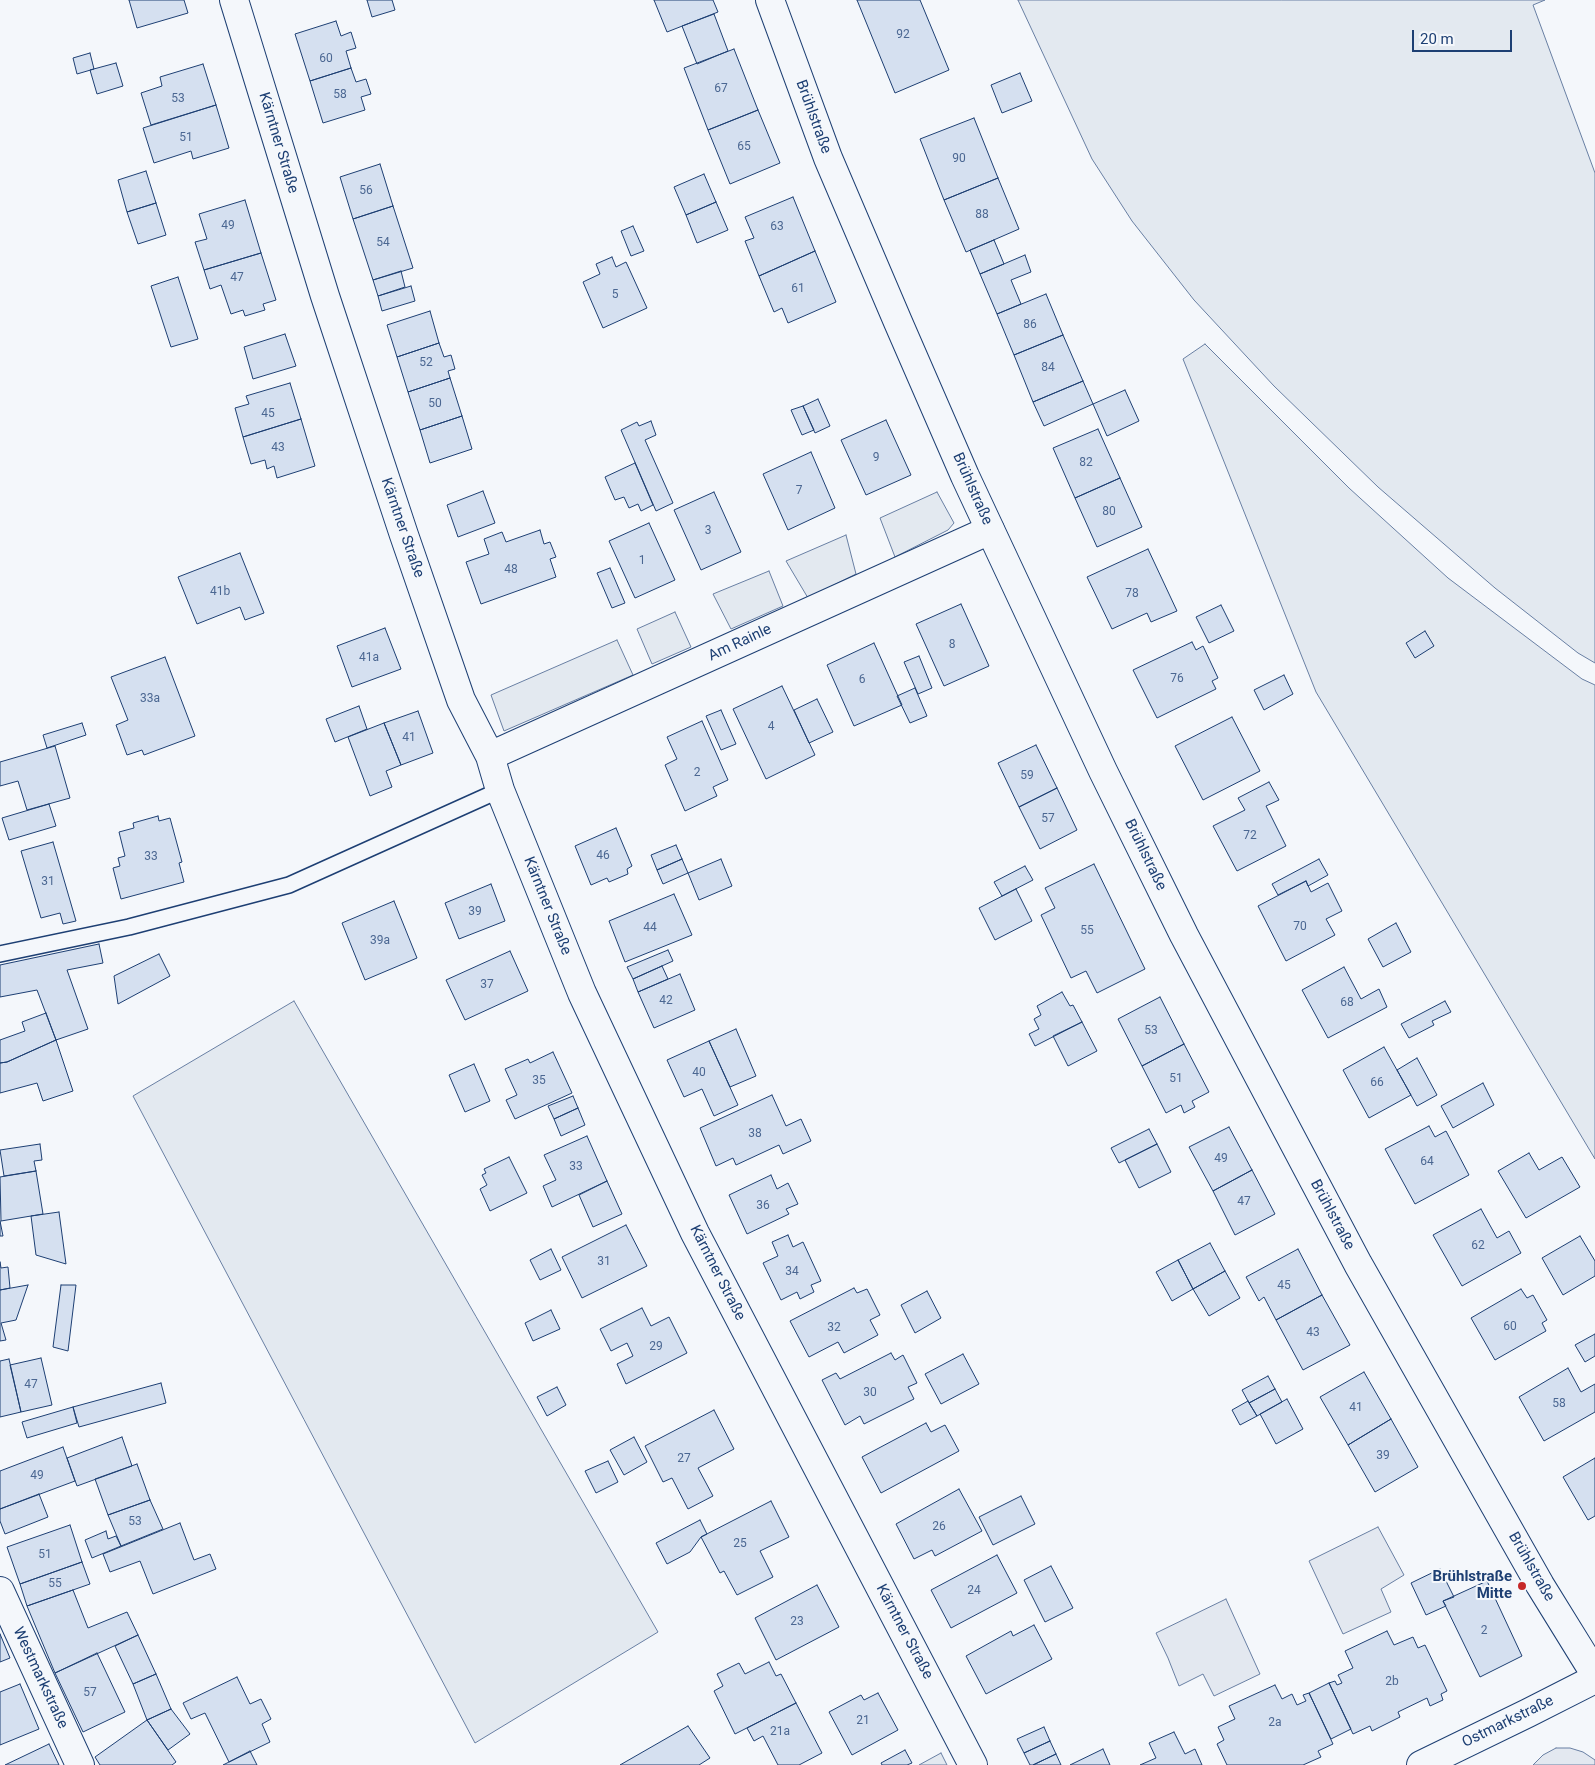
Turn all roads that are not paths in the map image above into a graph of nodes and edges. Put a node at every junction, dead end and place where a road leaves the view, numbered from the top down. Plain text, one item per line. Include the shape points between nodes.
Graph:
1 (234, 0) edge
2 (770, 0) edge
3 (990, 530) junction
4 (490, 756) junction
5 (500, 790) junction
6 (0, 954) edge
7 (0, 1591) edge
8 (1595, 1674) edge
9 (1595, 1679) edge
10 (80, 1765) edge
11 (973, 1765) edge
12 (1420, 1765) edge

1 - 4 street, Kärntner Straße via 322,287 404,535 461,700
2 - 3 street, Brühlstraße via 828,158
3 - 4 street, Am Rainle
3 - 8 street, Brühlstraße via 1167,900 1358,1264 1530,1567
4 - 5 street, Kärntner Straße
5 - 6 lane via 289,885 129,927
5 - 11 street, Kärntner Straße via 582,993 695,1233
7 - 10 street, Westmarkstraße
9 - 12 street, Ostmarkstraße

